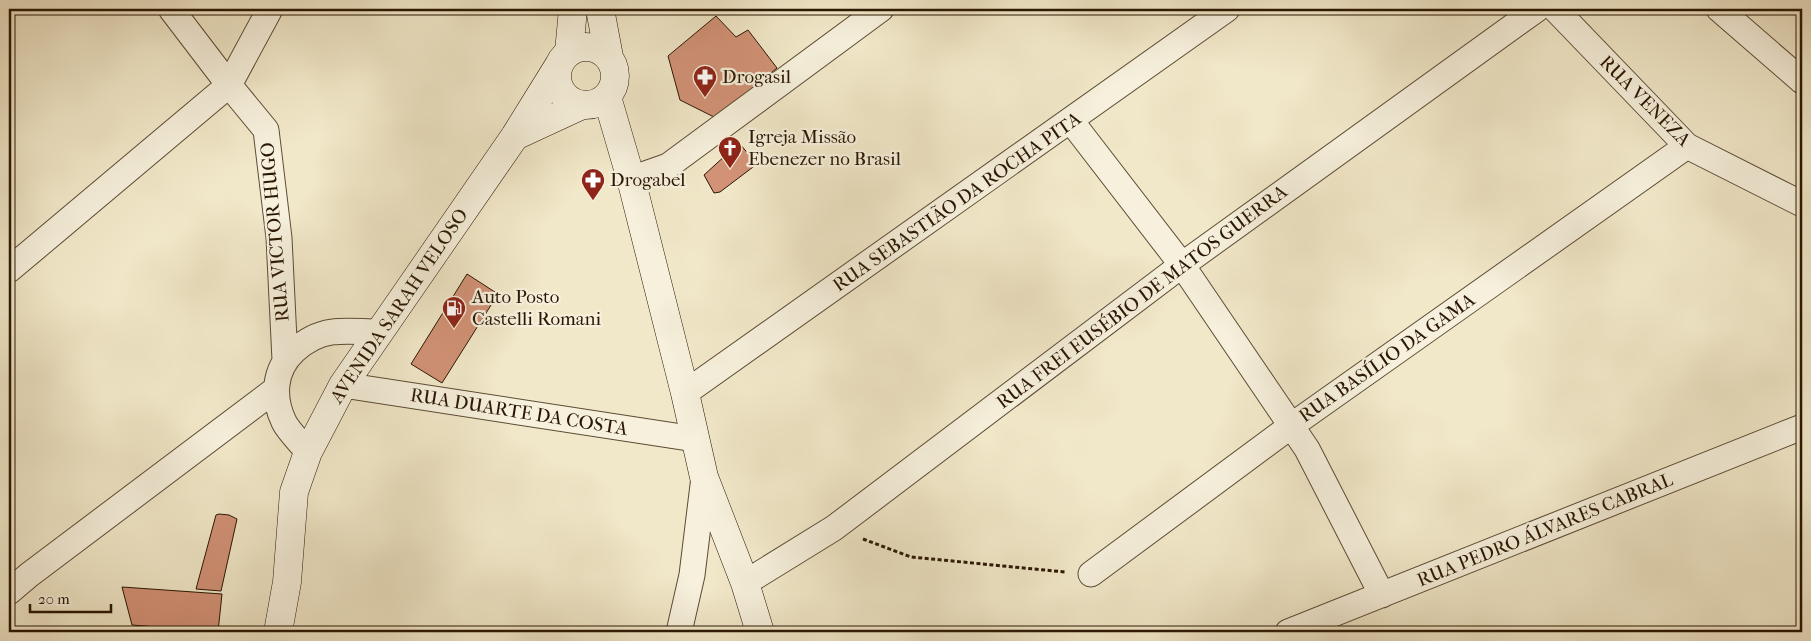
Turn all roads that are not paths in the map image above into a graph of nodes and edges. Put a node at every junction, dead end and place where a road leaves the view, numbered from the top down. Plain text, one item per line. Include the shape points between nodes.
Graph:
1 (171, 9) edge
2 (270, 9) edge
3 (573, 9) edge
4 (600, 9) edge
5 (881, 9) edge
6 (1227, 9) edge
7 (1537, 9) edge
8 (1555, 9) edge
9 (1719, 9) edge
10 (609, 57) junction
11 (564, 58) junction
12 (1802, 81) edge
13 (229, 85) junction
14 (595, 101) junction
15 (1071, 121) junction
16 (516, 136) junction
17 (1687, 146) junction
18 (631, 179) junction
19 (1802, 204) edge
20 (1182, 265) junction
21 (9, 270) edge
22 (378, 332) junction
23 (286, 360) junction
24 (343, 385) junction
25 (276, 388) junction
26 (685, 393) junction
27 (1291, 426) junction
28 (1801, 432) edge
29 (695, 439) junction
30 (308, 452) junction
31 (704, 477) junction
32 (1091, 574) road end
33 (745, 583) junction
34 (9, 592) edge
35 (1382, 595) junction
36 (278, 632) edge
37 (679, 632) edge
38 (760, 632) edge
39 (1288, 632) edge

1 - 13 street, RUA VICTOR HUGO
2 - 13 street
3 - 11 main road, AVENIDA SARAH VELOSO
4 - 10 main road
5 - 18 street via 668,166
6 - 15 street, RUA SEBASTIÃO DA ROCHA PITA
7 - 20 street, RUA FREI EUSÉBIO DE MATOS GUERRA
8 - 17 street, RUA VENEZA
9 - 12 street
10 - 11 main road via 603,51 586,46 577,48
10 - 14 main road via 614,64 616,81
11 - 14 main road via 557,73 566,97
11 - 16 main road, AVENIDA SARAH VELOSO
13 - 21 street
13 - 23 street, RUA VICTOR HUGO via 266,130 279,238
14 - 16 main road, AVENIDA SARAH VELOSO
14 - 18 main road
15 - 20 street
15 - 26 street, RUA SEBASTIÃO DA ROCHA PITA
16 - 22 main road, AVENIDA SARAH VELOSO
17 - 19 street, RUA VENEZA
17 - 27 street, RUA BASÍLIO DA GAMA
18 - 26 main road
20 - 27 street
20 - 33 street, RUA FREI EUSÉBIO DE MATOS GUERRA via 834,528
22 - 23 street via 331,332 314,337
22 - 24 main road, AVENIDA SARAH VELOSO
23 - 25 street
24 - 29 street, RUA DUARTE DA COSTA
24 - 30 main road, AVENIDA SARAH VELOSO
25 - 30 street via 285,423
25 - 34 street
26 - 29 main road
27 - 32 street, RUA BASÍLIO DA GAMA
27 - 35 street via 1307,449
28 - 35 street, RUA PEDRO ÁLVARES CABRAL
29 - 31 main road
30 - 36 main road, AVENIDA SARAH VELOSO via 294,492
31 - 33 main road
31 - 37 street via 692,575
33 - 38 main road
35 - 39 street, RUA PEDRO ÁLVARES CABRAL

